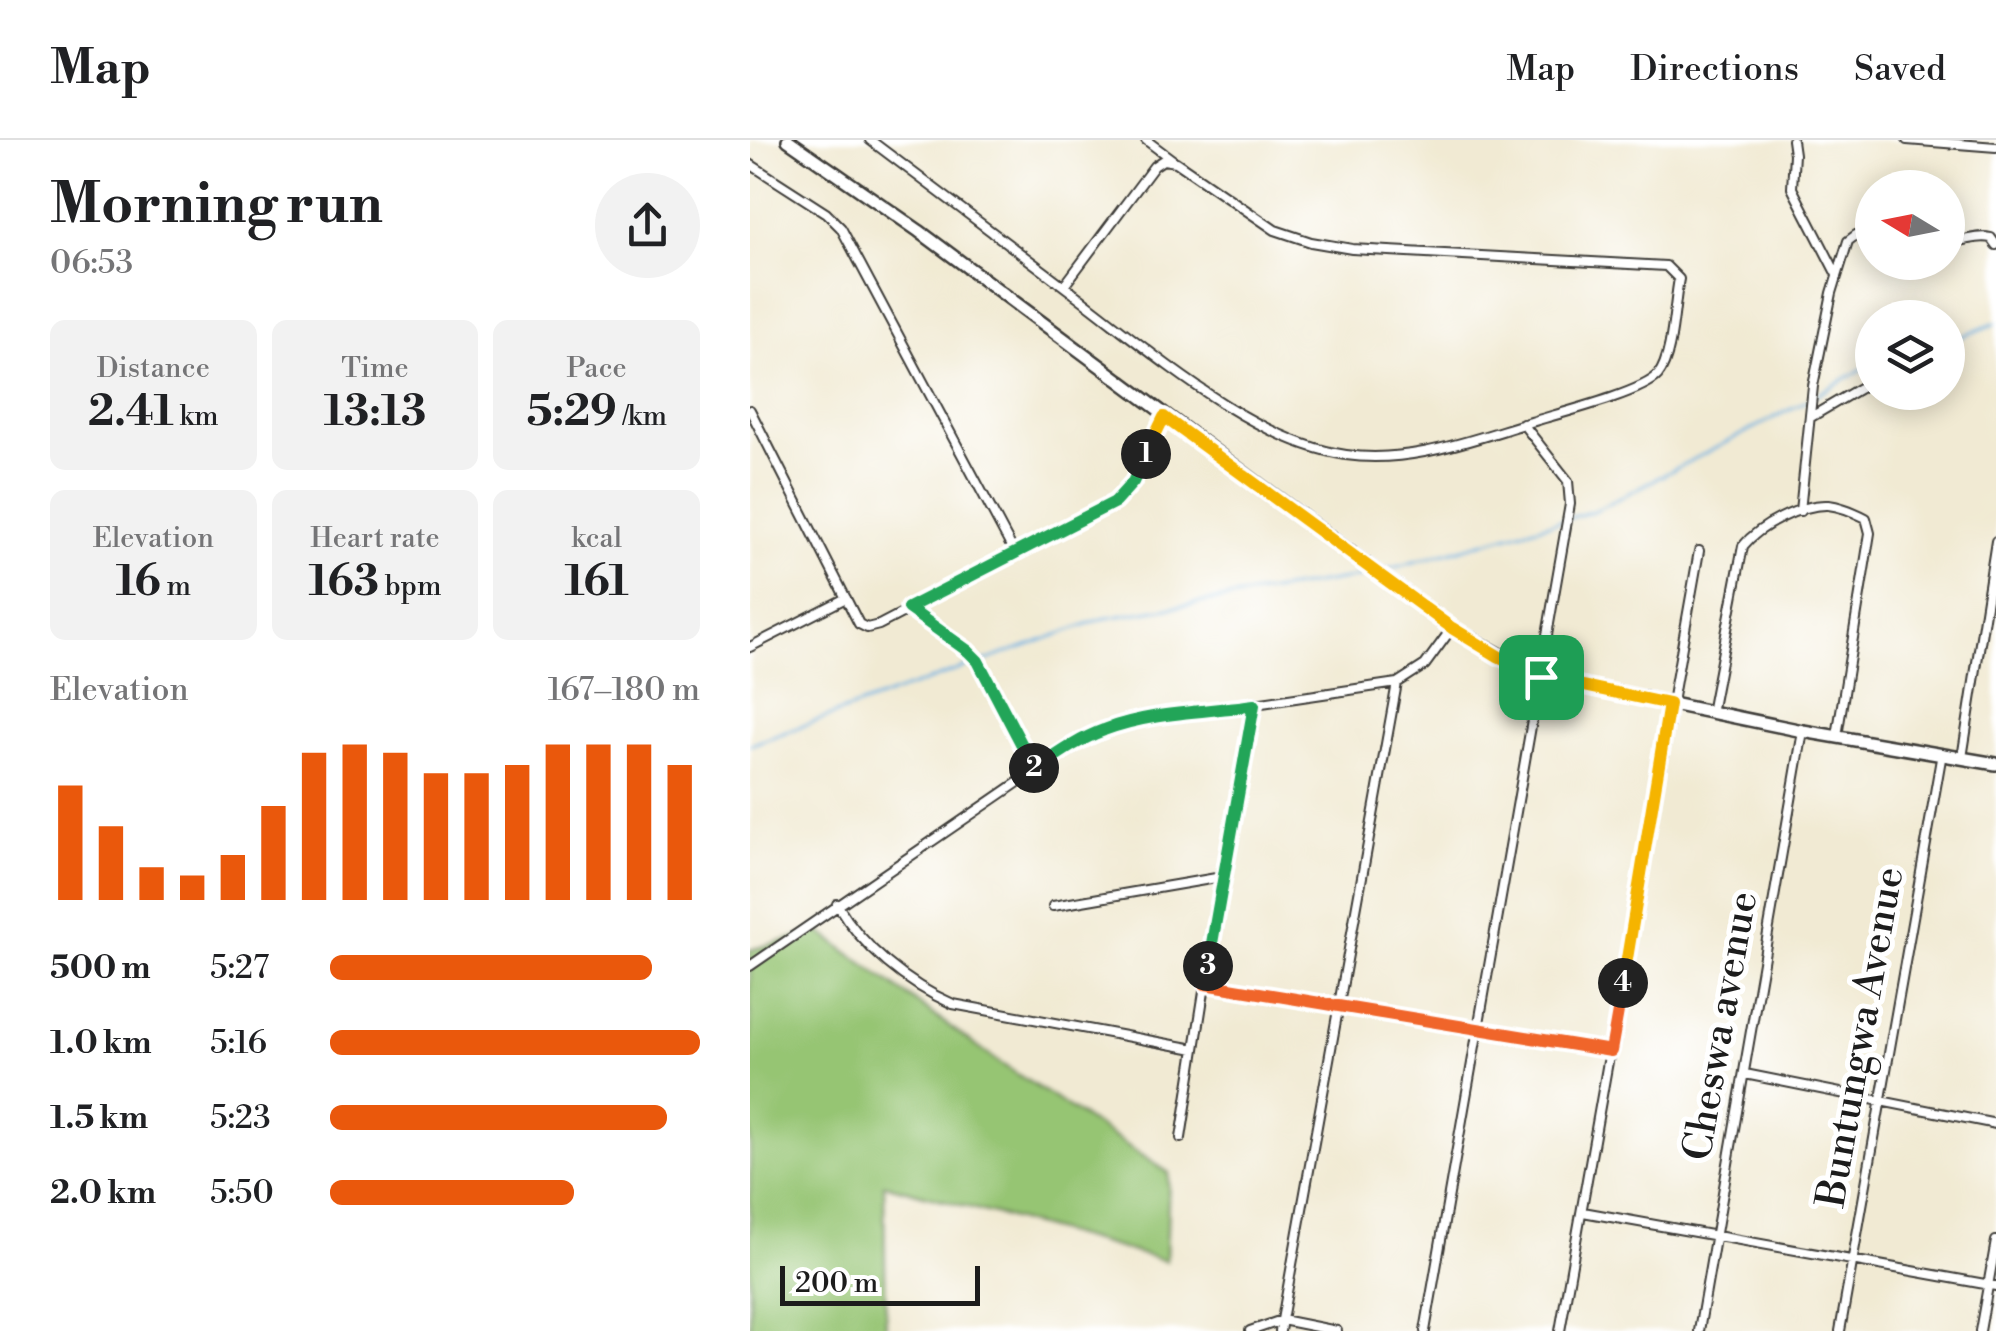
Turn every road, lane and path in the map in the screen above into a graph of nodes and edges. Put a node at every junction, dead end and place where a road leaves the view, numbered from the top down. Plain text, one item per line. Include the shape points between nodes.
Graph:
1 (788, 140) edge
2 (870, 140) edge
3 (1146, 140) edge
4 (1792, 140) edge
5 (1907, 140) edge
6 (1996, 147) edge
7 (1176, 162) junction
8 (750, 164) edge
9 (1855, 236) edge
10 (1965, 241) edge
11 (1996, 245) edge
12 (1837, 274) junction
13 (1064, 286) junction
14 (1855, 392) edge
15 (750, 410) edge
16 (1164, 417) junction
17 (1811, 417) junction
18 (1523, 424) junction
19 (1800, 511) junction
20 (1996, 541) edge
21 (1014, 552) junction
22 (1699, 552) dead end
23 (846, 598) junction
24 (908, 608) junction
25 (1983, 609) junction
26 (1996, 612) edge
27 (1452, 628) junction
28 (750, 647) edge
29 (1541, 677) junction
30 (1397, 683) junction
31 (1669, 704) junction
32 (1254, 705) junction
33 (1711, 713) junction
34 (1803, 731) junction
35 (1838, 736) junction
36 (1942, 753) junction
37 (1962, 758) junction
38 (1996, 764) edge
39 (1035, 770) junction
40 (1222, 877) junction
41 (837, 904) junction
42 (1052, 906) dead end
43 (750, 966) edge
44 (1205, 984) junction
45 (1340, 1007) junction
46 (1479, 1030) junction
47 (1195, 1049) junction
48 (1611, 1051) junction
49 (1744, 1074) junction
50 (1881, 1102) junction
51 (1996, 1124) edge
52 (1181, 1138) dead end
53 (1583, 1212) junction
54 (1715, 1235) junction
55 (1996, 1241) edge
56 (1853, 1260) junction
57 (1992, 1285) edge
58 (1282, 1320) junction
59 (1250, 1331) edge
60 (1280, 1331) edge
61 (1336, 1331) edge
62 (1425, 1331) edge
63 (1560, 1331) edge
64 (1700, 1331) edge
65 (1840, 1331) edge
66 (1980, 1331) edge

1 - 16 main road
2 - 13 street
3 - 7 street
4 - 12 street via 1792,188
5 - 6 street
7 - 13 street via 1154,166
7 - 18 street via 1275,230 1311,242 1674,271 1679,279 1658,375
8 - 21 street via 842,228
9 - 12 street
10 - 11 street via 1982,236
12 - 17 street
13 - 18 street via 1195,384 1304,444 1350,455 1407,456
14 - 17 street
15 - 23 street
16 - 21 street via 1124,494
16 - 27 main road
17 - 19 street
18 - 29 street via 1571,492
19 - 33 street via 1742,546
19 - 35 street via 1842,508 1869,525
20 - 25 street
21 - 24 street
22 - 31 street
23 - 24 street via 867,628
23 - 28 street
24 - 39 street via 968,651
25 - 26 street
25 - 37 street
27 - 29 main road
27 - 30 street via 1425,665
29 - 31 main road
29 - 46 street
30 - 32 street
30 - 45 street
31 - 33 main road
31 - 48 street
32 - 39 street via 1106,729
32 - 40 street
33 - 34 main road
34 - 35 main road
34 - 49 street, Cheswa avenue
35 - 36 main road
36 - 37 main road
36 - 50 street, Buntungwa Avenue
37 - 38 main road
39 - 41 street
40 - 42 street
40 - 44 street
41 - 43 street
41 - 47 street via 873,950 929,994 953,1004
44 - 45 street
44 - 47 street
45 - 46 street
45 - 58 street
46 - 48 street
46 - 62 street
47 - 52 street
48 - 53 street
49 - 50 street
49 - 54 street, Cheswa avenue
50 - 51 street
50 - 56 street, Buntungwa Avenue
53 - 54 street
53 - 63 street
54 - 56 street
54 - 64 street, Cheswa avenue
55 - 57 street
56 - 57 street
56 - 65 street, Buntungwa Avenue
57 - 66 street
58 - 59 street
58 - 60 street
58 - 61 street

